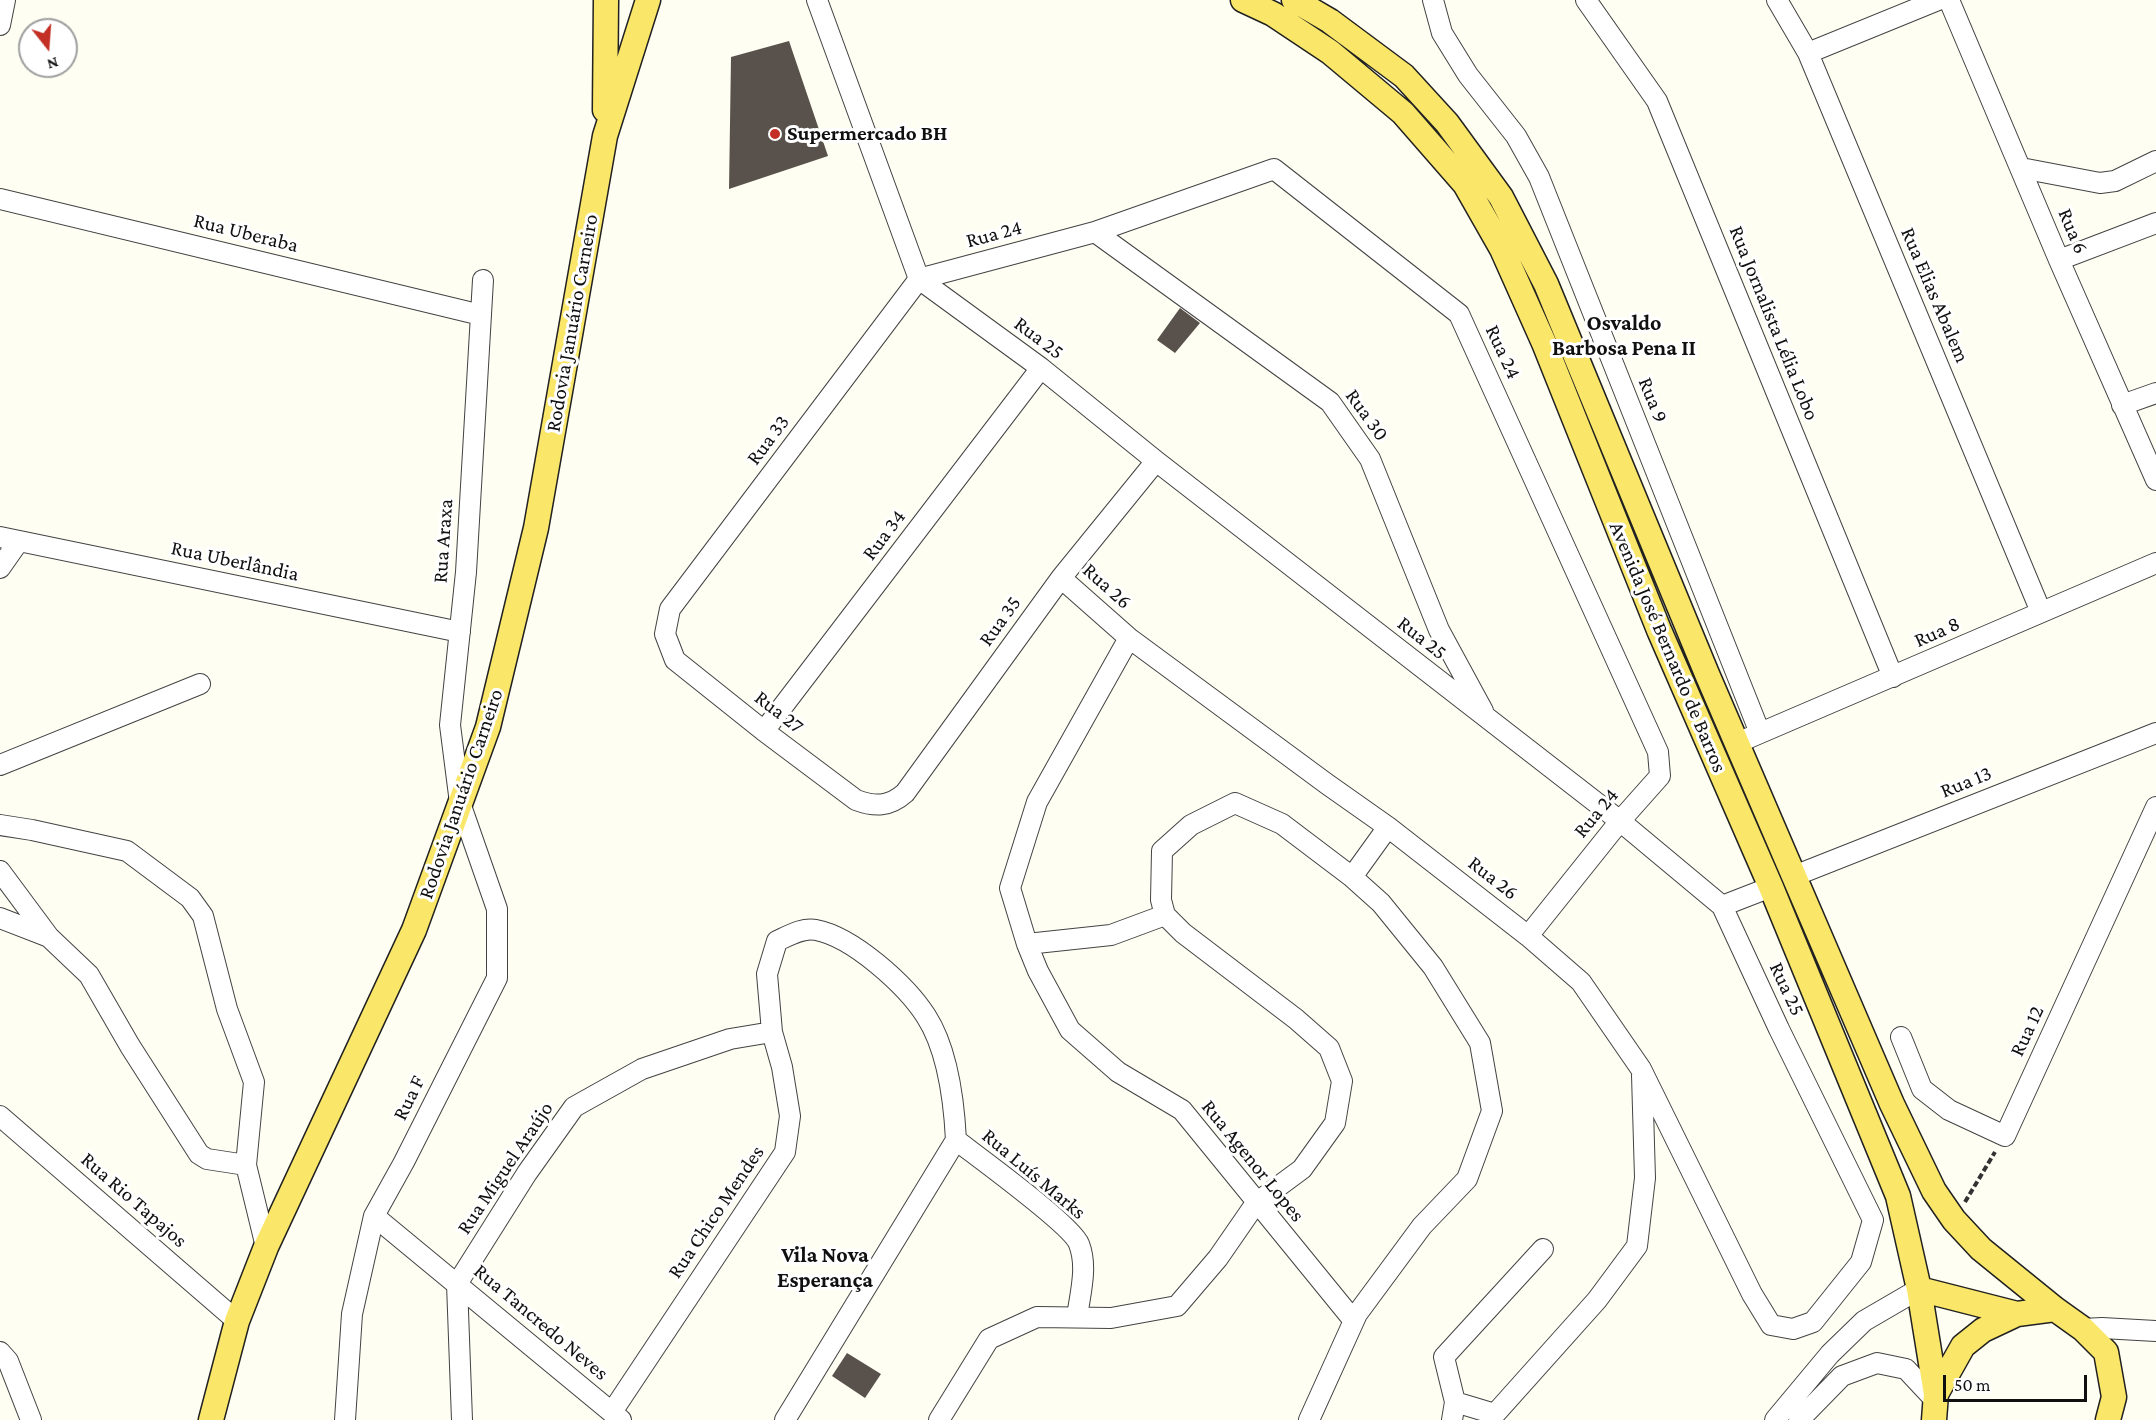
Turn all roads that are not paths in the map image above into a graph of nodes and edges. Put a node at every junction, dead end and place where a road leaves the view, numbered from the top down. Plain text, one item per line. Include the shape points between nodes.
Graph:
1 (5, 0) edge
2 (606, 0) edge
3 (648, 0) edge
4 (817, 0) edge
5 (1243, 0) edge
6 (1294, 0) edge
7 (1433, 0) edge
8 (1586, 0) edge
9 (1777, 0) edge
10 (1938, 0) edge
11 (1949, 0) edge
12 (0, 25) edge
13 (1808, 53) junction
14 (605, 136) junction
15 (2156, 161) edge
16 (2021, 168) junction
17 (0, 199) edge
18 (2156, 223) edge
19 (1095, 232) junction
20 (2059, 260) junction
21 (919, 279) junction
22 (483, 280) dead end
23 (481, 315) junction
24 (1041, 368) junction
25 (2156, 393) edge
26 (2122, 405) junction
27 (1156, 461) junction
28 (2156, 480) edge
29 (10, 539) edge
30 (2156, 563) edge
31 (0, 568) edge
32 (1061, 578) junction
33 (2041, 612) junction
34 (460, 632) junction
35 (665, 634) joint
36 (1129, 638) junction
37 (1893, 677) junction
38 (200, 684) dead end
39 (1487, 719) junction
40 (764, 731) junction
41 (1760, 733) junction
42 (2156, 733) edge
43 (1737, 743) junction
44 (0, 765) edge
45 (460, 803) junction
46 (883, 806) joint
47 (2156, 807) edge
48 (1620, 821) junction
49 (0, 825) edge
50 (1388, 827) junction
51 (0, 871) edge
52 (1794, 876) junction
53 (1352, 877) junction
54 (1771, 887) junction
55 (1722, 906) junction
56 (1165, 915) junction
57 (0, 918) edge
58 (1528, 936) junction
59 (49, 937) junction
60 (1027, 944) junction
61 (772, 1032) junction
62 (1901, 1037) dead end
63 (1641, 1069) junction
64 (0, 1116) edge
65 (956, 1140) junction
66 (246, 1165) junction
67 (1256, 1203) junction
68 (374, 1216) junction
69 (266, 1247) junction
70 (1543, 1249) dead end
71 (457, 1284) junction
72 (1919, 1289) junction
73 (2055, 1309) junction
74 (2017, 1314) junction
75 (1077, 1317) junction
76 (237, 1321) junction
77 (1354, 1321) junction
78 (1771, 1325) joint
79 (2083, 1329) junction
80 (2156, 1331) edge
81 (0, 1352) edge
82 (1935, 1405) edge
83 (1454, 1411) edge
84 (617, 1416) edge
85 (30, 1420) edge
86 (211, 1420) edge
87 (345, 1420) edge
88 (462, 1420) edge
89 (784, 1420) edge
90 (939, 1420) edge
91 (1309, 1420) edge
92 (1775, 1420) edge
93 (1799, 1420) edge
94 (2108, 1420) edge

1 - 12 street
2 - 14 main road, Rodovia Januário Carneiro
3 - 14 main road, Rodovia Januário Carneiro
4 - 21 street
5 - 54 main road, Avenida José Bernardo de Barros via 1273,14 1330,52 1403,113 1465,183 1502,249 1544,344 1659,630
6 - 43 main road, Avenida José Bernardo de Barros via 1330,21 1404,76 1447,123 1501,197 1546,284
7 - 41 street, Rua 9 via 1442,33 1468,75 1516,136 1539,177
8 - 37 street, Rua Jornalista Lélia Lobo via 1657,101
9 - 13 street, Rua Elias Abalem
10 - 13 street
11 - 16 street, Rua 6
13 - 33 street, Rua Elias Abalem
14 - 45 main road, Rodovia Januário Carneiro via 536,528 488,728
15 - 16 street via 2115,181 2100,183
16 - 20 street, Rua 6
17 - 23 street, Rua Uberaba
18 - 20 street
19 - 21 street, Rua 24
19 - 39 street, Rua 30 via 1330,402 1370,459 1439,630
19 - 48 street, Rua 24 via 1274,169 1459,314 1658,752 1660,776
20 - 26 street, Rua 6
21 - 24 street, Rua 25
21 - 35 street, Rua 33 via 670,609
22 - 23 street, Rua Araxa
23 - 34 street, Rua Araxa
24 - 27 street, Rua 25
24 - 40 street, Rua 34
25 - 26 street
26 - 28 street, Rua 6
27 - 32 street, Rua 35
27 - 39 street, Rua 25
29 - 31 street
29 - 34 street, Rua Uberlândia
30 - 33 street, Rua 8
32 - 36 street, Rua 26
32 - 46 street, Rua 35 via 904,794
33 - 37 street, Rua 8
34 - 45 street, Rua Araxa via 450,725
35 - 40 street, Rua 27 via 675,660
36 - 50 street, Rua 26
36 - 60 street, Rua Agenor Lopes via 1037,802 1010,888
37 - 41 street, Rua 8
38 - 44 street
39 - 48 street, Rua 25
40 - 46 street, Rua 27 via 856,800
41 - 43 street, Rua 8
42 - 52 street, Rua 13
43 - 52 main road, Avenida José Bernardo de Barros
45 - 68 street, Rua F via 497,909 496,978
45 - 69 main road, Rodovia Januário Carneiro via 414,930
47 - 62 street, Rua 12 via 2005,1136 1949,1110 1922,1089
48 - 55 street, Rua 25
48 - 58 street, Rua 24
49 - 66 street via 127,850 190,898 203,916 227,1009 254,1082
50 - 53 street
50 - 58 street, Rua 26
51 - 59 street
52 - 73 main road, Avenida José Bernardo de Barros via 1892,1104 1934,1191 1981,1249
53 - 56 street via 1282,824 1235,803 1191,825 1162,851 1161,900
53 - 77 street via 1381,903 1433,967 1480,1044 1492,1111 1467,1179 1422,1226
54 - 55 street
54 - 72 main road, Avenida José Bernardo de Barros via 1898,1196
55 - 78 street, Rua 25 via 1873,1220 1861,1262 1813,1322 1793,1329
56 - 60 street via 1111,935
56 - 67 street via 1329,1048 1342,1081 1335,1123 1302,1169
57 - 59 street
58 - 63 street, Rua 26 via 1581,982
59 - 66 street via 89,975 199,1154 207,1159
60 - 67 street, Rua Agenor Lopes via 1070,1030 1118,1072 1182,1110
61 - 65 street, Rua Chico Mendes via 767,974 777,941 815,929 850,944 887,970 926,1016 944,1058
61 - 71 street, Rua Miguel Araújo via 729,1039 642,1069 574,1107
61 - 84 street, Rua Chico Mendes via 790,1116 785,1152
63 - 78 street, Rua 26
63 - 83 street via 1645,1178 1637,1246 1597,1300 1495,1414
64 - 76 street, Rua Rio Tapajos
65 - 75 street, Rua Luís Marks via 1061,1224 1078,1243 1083,1268
65 - 89 street
66 - 69 street
67 - 75 street via 1218,1258 1177,1306 1111,1318
67 - 77 street, Rua Agenor Lopes
68 - 71 street, Rua Tancredo Neves
68 - 87 street, Rua F via 352,1314
69 - 76 main road, Rodovia Januário Carneiro
70 - 83 street via 1444,1357
71 - 84 street, Rua Tancredo Neves
71 - 88 street
72 - 74 main road
72 - 82 main road, Avenida José Bernardo de Barros
72 - 92 street via 1864,1321 1830,1354
73 - 74 main road
73 - 79 main road, Avenida José Bernardo de Barros
74 - 82 main road via 1983,1330 1963,1346
75 - 90 street via 1037,1317 989,1339
76 - 86 main road, Rodovia Januário Carneiro
77 - 91 street
79 - 80 street
79 - 94 main road, Avenida José Bernardo de Barros via 2106,1353 2114,1396
81 - 85 street via 8,1361
82 - 93 street via 1906,1370 1876,1363 1842,1376

